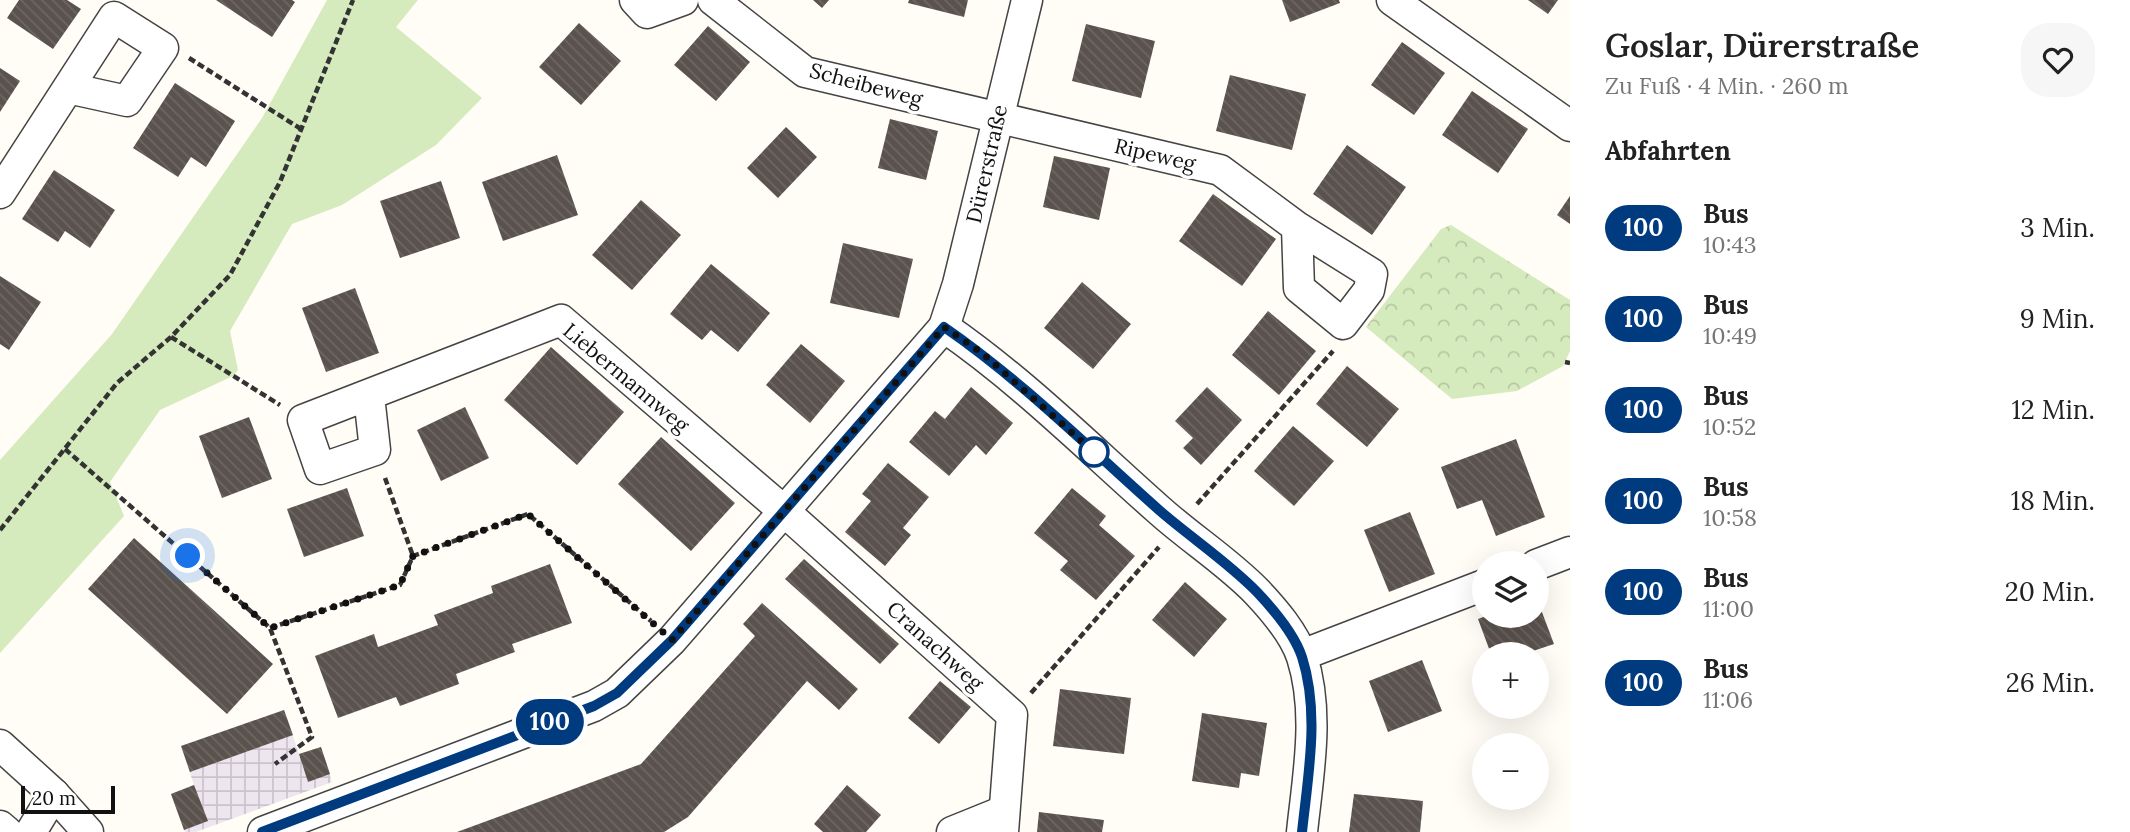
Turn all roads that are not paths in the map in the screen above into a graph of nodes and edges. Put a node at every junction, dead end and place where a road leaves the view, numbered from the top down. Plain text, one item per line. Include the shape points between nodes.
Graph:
1 (635, 0) edge
2 (683, 0) edge
3 (713, 0) edge
4 (1027, 0) edge
5 (1392, 0) edge
6 (68, 88) junction
7 (998, 118) junction
8 (1570, 126) edge
9 (0, 193) edge
10 (1297, 227) dead end
11 (944, 327) junction
12 (369, 396) junction
13 (785, 512) junction
14 (1570, 552) edge
15 (1549, 560) edge
16 (1472, 590) edge
17 (1301, 655) junction
18 (0, 745) edge
19 (54, 794) junction
20 (1004, 822) edge
21 (0, 826) edge
22 (7, 832) edge
23 (31, 832) edge
24 (88, 832) edge
25 (262, 832) edge
26 (952, 832) edge
27 (1302, 832) edge

1 - 2 street via 647,13
3 - 7 street, Scheibeweg via 806,72
4 - 7 street, Dürerstraße
5 - 8 street
6 - 6 street via 114,18 163,48 127,101
6 - 9 street
7 - 10 street, Ripeweg via 1220,170
7 - 11 street, Dürerstraße
11 - 13 street
11 - 17 street via 982,353 1255,590 1278,615
12 - 12 street, Liebermannweg via 375,450 320,469 303,420
12 - 13 street, Liebermannweg via 561,320
13 - 20 street, Cranachweg via 1012,715
13 - 25 street via 672,640 617,693 594,706
14 - 15 street
16 - 17 street
17 - 27 street via 1309,690 1311,736
18 - 19 street
19 - 23 street
19 - 24 street
20 - 26 street, Cranachweg
21 - 22 street

